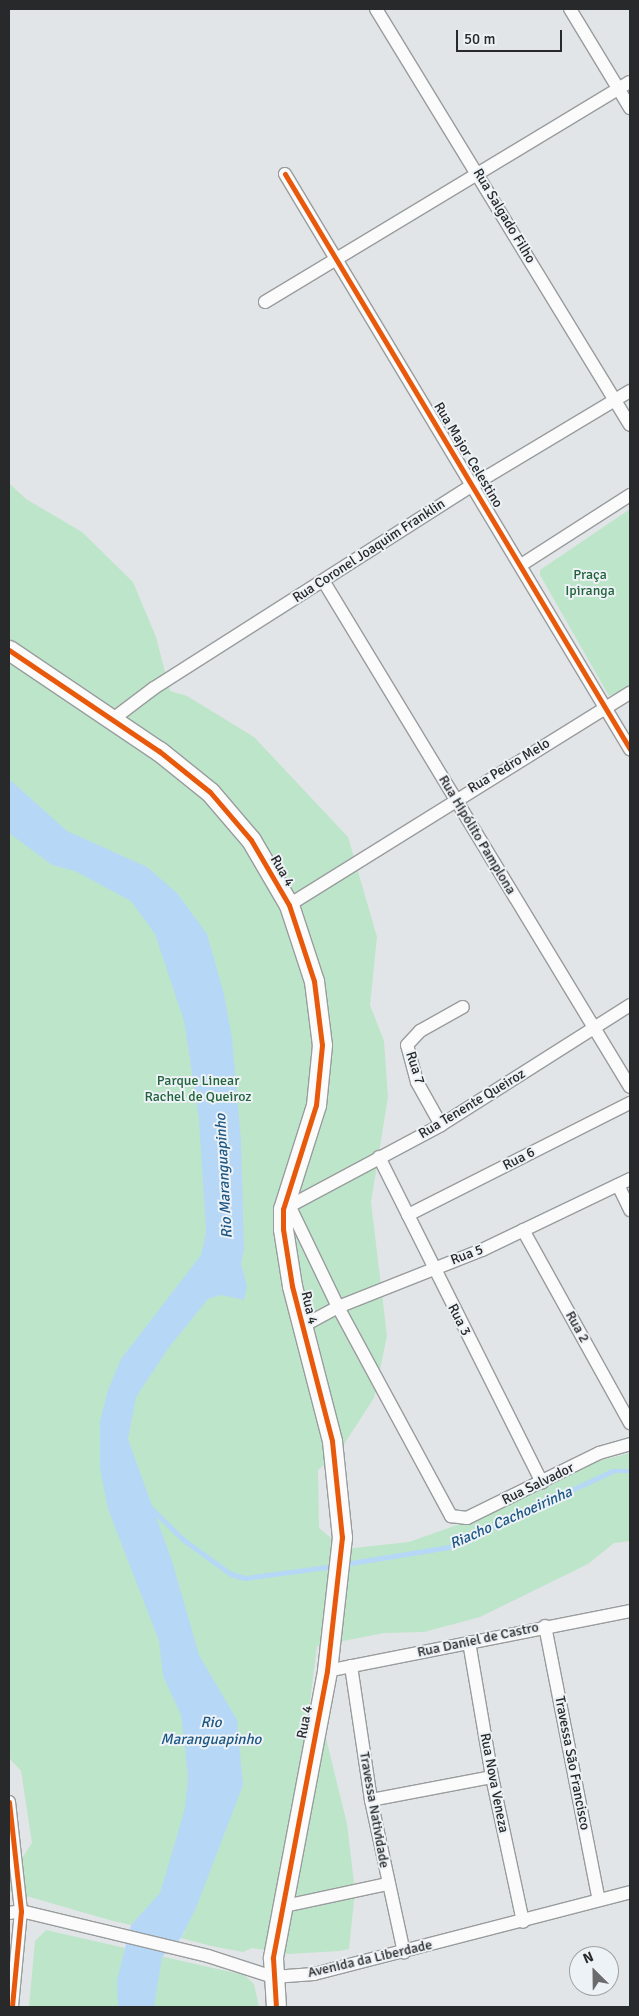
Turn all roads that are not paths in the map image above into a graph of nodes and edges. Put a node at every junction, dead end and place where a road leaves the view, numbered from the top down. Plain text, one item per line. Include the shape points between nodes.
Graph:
1 (376, 9) edge
2 (570, 9) edge
3 (630, 82) edge
4 (619, 89) junction
5 (630, 108) edge
6 (285, 174) dead end
7 (478, 174) junction
8 (337, 259) junction
9 (266, 302) dead end
10 (630, 391) edge
11 (616, 399) junction
12 (630, 424) edge
13 (473, 484) junction
14 (630, 494) edge
15 (521, 565) junction
16 (324, 582) junction
17 (9, 650) edge
18 (630, 693) edge
19 (606, 708) junction
20 (113, 719) junction
21 (630, 749) edge
22 (455, 799) junction
23 (288, 906) junction
24 (630, 1005) edge
25 (463, 1007) dead end
26 (594, 1027) junction
27 (630, 1087) edge
28 (630, 1103) edge
29 (441, 1125) junction
30 (378, 1157) junction
31 (630, 1179) edge
32 (618, 1185) junction
33 (286, 1207) junction
34 (630, 1210) edge
35 (408, 1215) junction
36 (523, 1230) junction
37 (432, 1267) junction
38 (338, 1307) junction
39 (302, 1327) junction
40 (630, 1424) edge
41 (630, 1444) edge
42 (542, 1482) junction
43 (446, 1513) joint
44 (630, 1612) edge
45 (545, 1626) junction
46 (469, 1642) junction
47 (351, 1666) junction
48 (327, 1671) junction
49 (492, 1777) junction
50 (371, 1800) junction
51 (9, 1802) edge
52 (10, 1825) edge
53 (388, 1884) junction
54 (630, 1892) edge
55 (599, 1900) junction
56 (280, 1907) junction
57 (15, 1912) edge
58 (523, 1922) junction
59 (404, 1952) junction
60 (273, 1977) junction
61 (12, 2007) edge
62 (276, 2007) edge

1 - 7 street, Rua Salgado Filho
2 - 4 street
3 - 4 street
4 - 5 street
4 - 7 street
6 - 8 street, Rua Major Celestino
7 - 8 street
7 - 11 street, Rua Salgado Filho
8 - 9 street
8 - 13 street, Rua Major Celestino
10 - 11 street, Rua Coronel Joaquim Franklin
11 - 12 street, Rua Salgado Filho
11 - 13 street, Rua Coronel Joaquim Franklin
13 - 15 street, Rua Major Celestino
13 - 16 street, Rua Coronel Joaquim Franklin
14 - 15 street
15 - 19 street, Rua Major Celestino
16 - 20 street, Rua Coronel Joaquim Franklin via 154,688
16 - 22 street, Rua Hipólito Pamplona
17 - 20 main road, Rua 4
18 - 19 street, Rua Pedro Melo
19 - 21 street, Rua Major Celestino
19 - 22 street, Rua Pedro Melo
20 - 23 main road, Rua 4 via 183,768 210,792 251,840
22 - 23 street, Rua Pedro Melo
22 - 26 street, Rua Hipólito Pamplona
23 - 33 main road, Rua 4 via 314,981 322,1045 316,1105
24 - 26 street, Rua Tenente Queiroz
25 - 29 street, Rua 7 via 420,1031 407,1045 412,1070
26 - 27 street, Rua Hipólito Pamplona
26 - 29 street, Rua Tenente Queiroz
28 - 35 street, Rua 6
29 - 30 street, Rua Tenente Queiroz
30 - 33 street, Rua Tenente Queiroz
30 - 35 street, Rua 3
31 - 32 street, Rua 5
32 - 34 street
32 - 36 street, Rua 5
33 - 38 street, Rua 4
33 - 39 main road, Rua 4 via 286,1256
35 - 37 street, Rua 3
36 - 37 street, Rua 5 via 482,1250
36 - 40 street, Rua 2
37 - 38 street, Rua 5
37 - 42 street, Rua 3
38 - 39 street, Rua 5
38 - 43 street, Rua 4
39 - 48 main road, Rua 4 via 332,1441 342,1537
41 - 42 street, Rua Salvador via 611,1448
42 - 43 street, Rua Salvador via 467,1518 456,1518
44 - 45 street, Rua Daniel de Castro
45 - 46 street, Rua Daniel de Castro
45 - 55 street, Travessa São Francisco
46 - 47 street, Rua Daniel de Castro
46 - 49 street, Rua Nova Veneza
47 - 48 street, Rua Daniel de Castro
47 - 50 street, Travessa Natividade
48 - 56 main road, Rua 4
49 - 50 street
49 - 58 street, Rua Nova Veneza
50 - 53 street, Travessa Natividade
51 - 52 street
52 - 57 street
53 - 56 street
53 - 59 street, Travessa Natividade
54 - 55 street, Avenida da Liberdade
55 - 58 street, Avenida da Liberdade
56 - 60 main road, Rua 4
57 - 60 street, Avenida da Liberdade via 208,1956
57 - 61 street
58 - 59 street, Avenida da Liberdade
59 - 60 street, Avenida da Liberdade via 314,1974
60 - 62 main road, Rua 4

